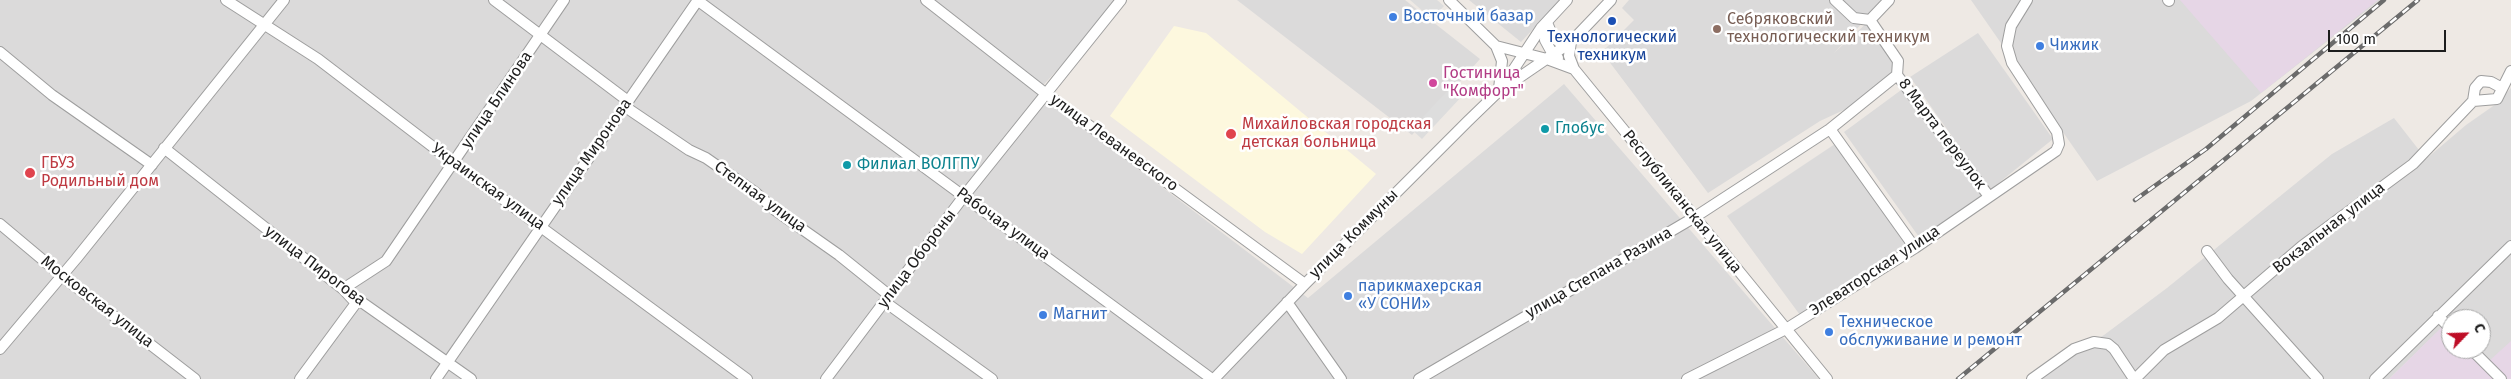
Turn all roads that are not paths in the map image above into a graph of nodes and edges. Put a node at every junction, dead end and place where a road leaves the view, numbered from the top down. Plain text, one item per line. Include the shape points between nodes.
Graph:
1 (226, 0) edge
2 (284, 0) edge
3 (494, 0) edge
4 (564, 0) edge
5 (697, 0) edge
6 (926, 0) edge
7 (1449, 0) edge
8 (1567, 0) edge
9 (1611, 0) edge
10 (1835, 0) edge
11 (1890, 0) edge
12 (1118, 1) edge
13 (2027, 1) edge
14 (1870, 20) junction
15 (1547, 21) junction
16 (265, 24) junction
17 (541, 35) junction
18 (1571, 42) junction
19 (1496, 46) junction
20 (0, 52) edge
21 (1525, 54) junction
22 (1550, 57) junction
23 (1574, 69) junction
24 (2511, 71) edge
25 (1897, 75) junction
26 (2502, 88) junction
27 (1498, 92) junction
28 (1045, 93) junction
29 (2473, 101) junction
30 (626, 104) junction
31 (1830, 129) junction
32 (164, 148) junction
33 (454, 163) junction
34 (152, 165) junction
35 (1988, 195) junction
36 (964, 196) junction
37 (1694, 217) junction
38 (0, 224) edge
39 (541, 226) junction
40 (2511, 246) edge
41 (1915, 248) junction
42 (2206, 251) dead end
43 (62, 276) junction
44 (1305, 284) junction
45 (343, 289) junction
46 (2245, 296) junction
47 (888, 299) junction
48 (1287, 302) junction
49 (2438, 316) junction
50 (2441, 319) edge
51 (1786, 329) junction
52 (0, 349) edge
53 (2481, 359) edge
54 (448, 361) junction
55 (195, 379) edge
56 (300, 379) edge
57 (436, 379) edge
58 (471, 379) edge
59 (747, 379) edge
60 (826, 379) edge
61 (992, 379) edge
62 (1213, 379) edge
63 (1341, 379) edge
64 (1419, 379) edge
65 (1687, 379) edge
66 (1828, 379) edge
67 (2032, 379) edge
68 (2135, 379) edge
69 (2318, 379) edge
70 (2375, 379) edge
71 (2501, 379) edge

1 - 16 street, Украинская улица
2 - 16 street
3 - 17 street, Степная улица
4 - 17 street, улица Блинова
5 - 30 street, улица Миронова
5 - 36 street, Рабочая улица
6 - 28 street, улица Леваневского
7 - 19 street
8 - 15 street, улица Коммуны
9 - 18 street, улица Коммуны
10 - 14 street via 1854,18
11 - 14 street
12 - 28 street, улица Обороны
13 - 35 street, Элеваторская улица via 2011,26 2007,46 2012,63 2057,132 2059,144 2056,151
14 - 25 street, 8 Марта переулок via 1898,61
15 - 18 street via 1553,37 1560,43
15 - 21 street, улица Коммуны
15 - 22 street via 1546,40
16 - 32 street
16 - 33 street, Украинская улица via 318,59
17 - 30 street, Степная улица
17 - 33 street, улица Блинова
18 - 22 street, улица Коммуны
18 - 23 street via 1569,56
19 - 21 street
19 - 27 street via 1502,61
20 - 34 street via 52,95
21 - 22 street
21 - 27 street, улица Коммуны
22 - 23 street
22 - 27 street, улица Коммуны
23 - 37 street, Республиканская улица
24 - 26 street
25 - 31 street, улица Степана Разина
25 - 35 street, 8 Марта переулок
26 - 29 street via 2497,99
26 - 29 street, Вокзальная улица via 2481,82 2475,88
27 - 44 street, улица Коммуны
28 - 36 street, улица Обороны
28 - 44 street, улица Леваневского
29 - 46 street, Вокзальная улица via 2413,164 2302,246
30 - 39 street, улица Миронова
30 - 47 street, Степная улица via 756,193 839,255
31 - 37 street, улица Степана Разина
31 - 41 street
32 - 34 street
32 - 45 street, улица Пирогова
33 - 39 street, Украинская улица
33 - 45 street, улица Блинова via 386,261
34 - 43 street
35 - 41 street, Элеваторская улица
36 - 47 street, улица Обороны
36 - 62 street, Рабочая улица
37 - 51 street, Республиканская улица
37 - 64 street, улица Степана Разина
38 - 43 street, Московская улица
39 - 54 street, улица Миронова
39 - 59 street, Украинская улица
40 - 49 street
41 - 51 street, Элеваторская улица
42 - 46 street
43 - 52 street
43 - 55 street, Московская улица
44 - 48 street, улица Коммуны
45 - 54 street, улица Пирогова
45 - 56 street via 356,303
46 - 68 street, Вокзальная улица via 2218,318 2164,350
46 - 69 street
47 - 60 street, улица Обороны
47 - 61 street, Степная улица
48 - 62 street, улица Коммуны
48 - 63 street
49 - 50 street
49 - 70 street
51 - 65 street, Элеваторская улица
51 - 66 street, Республиканская улица
53 - 71 street
54 - 57 street, улица Миронова
54 - 58 street, улица Пирогова
67 - 68 street via 2074,348 2094,342 2108,344 2114,349

